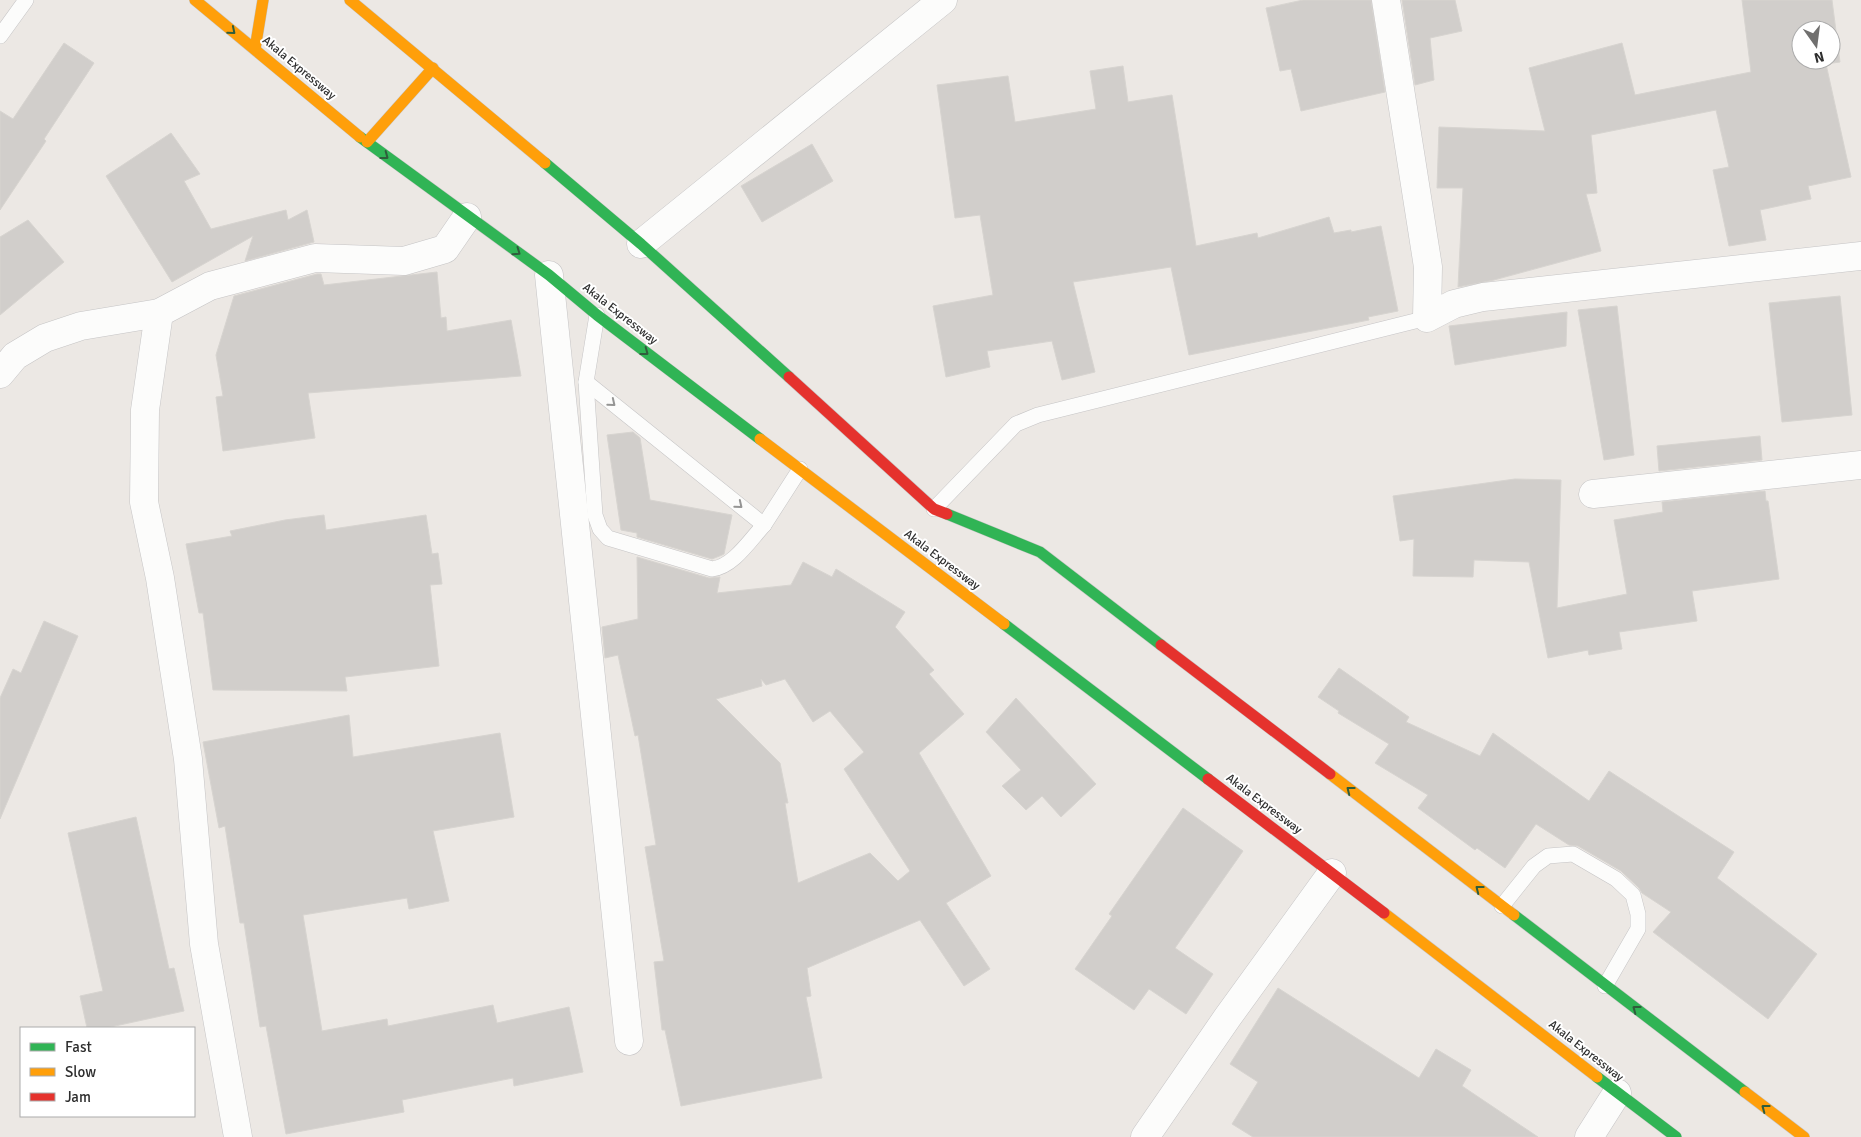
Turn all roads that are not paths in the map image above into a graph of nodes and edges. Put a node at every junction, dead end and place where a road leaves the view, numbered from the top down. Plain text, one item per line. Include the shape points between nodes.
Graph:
1 (26, 0) edge
2 (195, 0) edge
3 (263, 0) edge
4 (350, 0) edge
5 (943, 0) edge
6 (1386, 0) edge
7 (0, 36) edge
8 (255, 49) junction
9 (433, 68) junction
10 (367, 142) junction
11 (467, 217) junction
12 (641, 244) junction
13 (1861, 256) edge
14 (550, 275) junction
15 (159, 313) junction
16 (597, 315) junction
17 (1427, 318) junction
18 (0, 374) edge
19 (586, 382) junction
20 (1861, 464) edge
21 (800, 469) junction
22 (1593, 494) dead end
23 (934, 510) junction
24 (764, 525) junction
25 (1332, 873) junction
26 (1502, 906) junction
27 (1605, 986) junction
28 (629, 1040) dead end
29 (1617, 1093) junction
30 (238, 1137) edge
31 (1145, 1137) edge
32 (1589, 1137) edge
33 (1676, 1137) edge
34 (1804, 1137) edge

1 - 7 lane
2 -> 8 main road, Akala Expressway
3 - 8 main road
4 - 9 main road
5 - 12 street
6 - 17 street via 1428,267
8 - 10 main road, Akala Expressway
9 - 10 main road
9 - 12 main road
10 -> 11 main road, Akala Expressway
11 -> 14 main road, Akala Expressway
11 - 15 street via 445,249 404,262 315,258 210,286
12 - 23 main road
13 - 17 street via 1483,297 1454,304
14 - 16 main road, Akala Expressway
14 - 28 street
15 - 18 street via 81,326 45,338 15,356
15 - 30 street via 144,410 144,502 160,578 188,759 204,944
16 - 19 lane
16 -> 21 main road, Akala Expressway
17 - 23 lane via 1038,415 1016,424
19 -> 24 lane
19 - 24 lane via 595,515 600,529 608,538 712,569 730,562
20 - 22 street
21 - 24 lane
21 - 25 main road, Akala Expressway
26 -> 23 main road via 1040,552
25 - 29 main road, Akala Expressway
25 - 31 street
26 - 27 main road
26 - 27 lane via 1534,866 1548,856 1573,854 1616,879 1633,895 1638,929
34 -> 27 main road
29 - 32 street
29 - 33 main road, Akala Expressway

